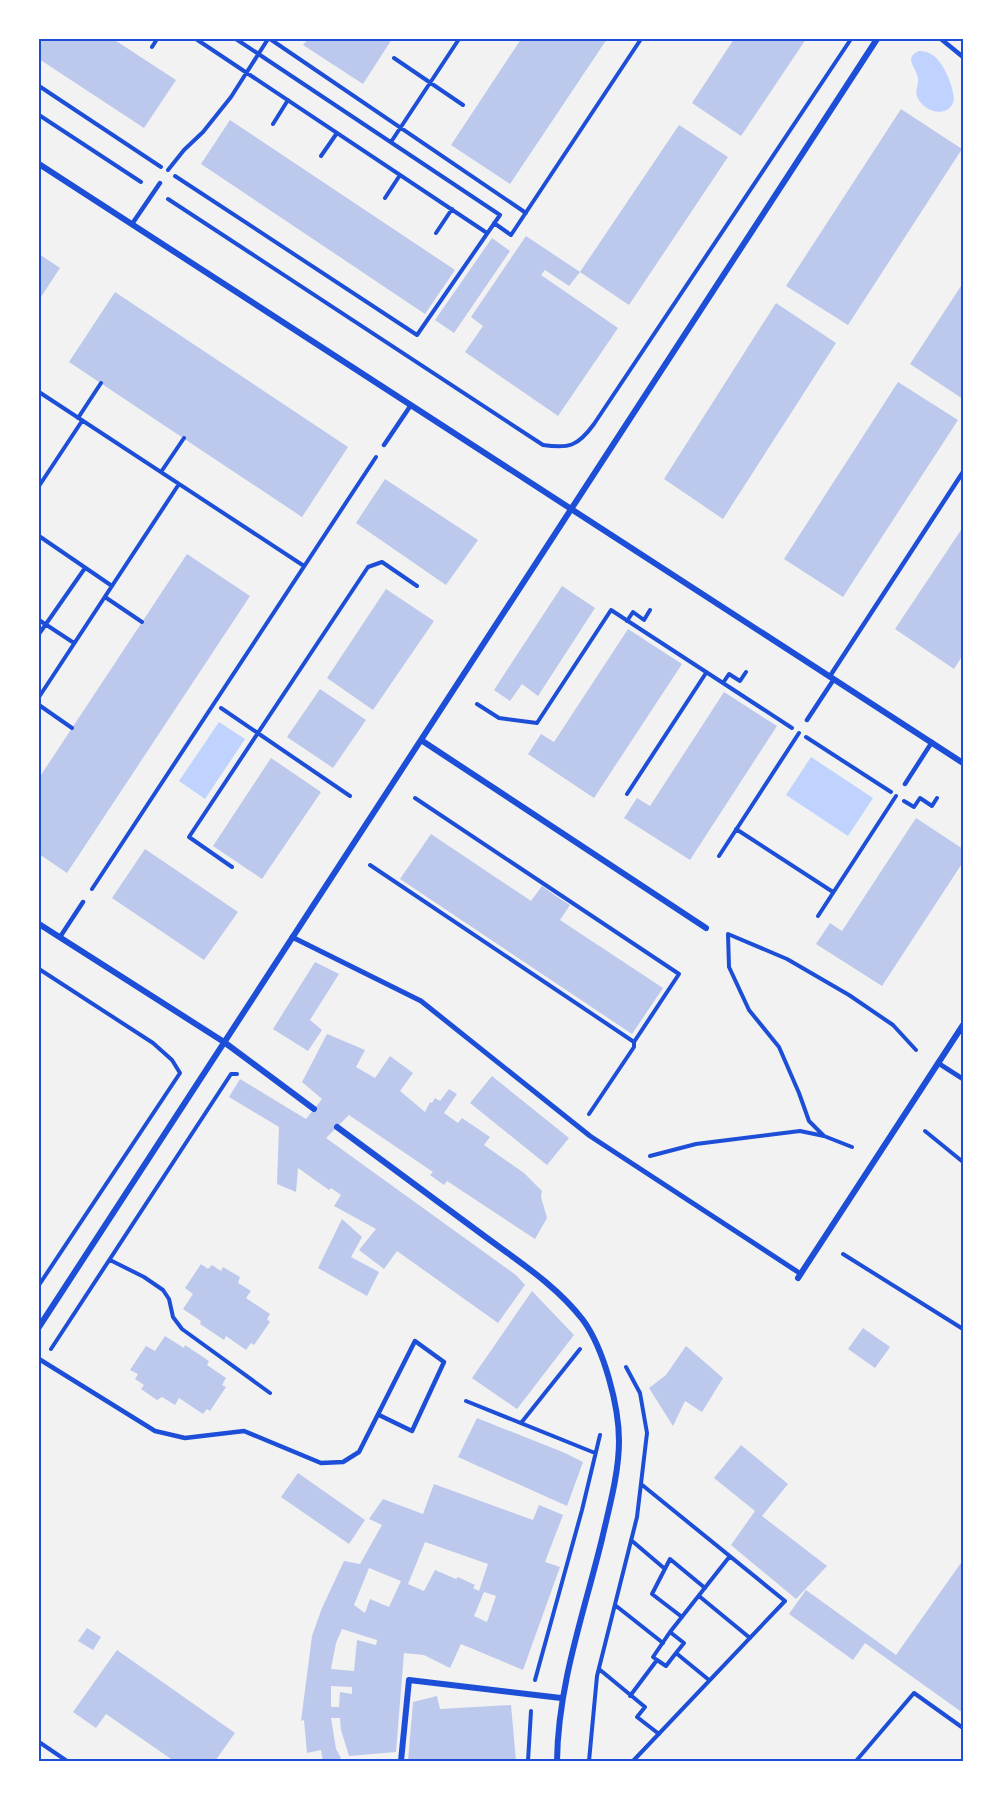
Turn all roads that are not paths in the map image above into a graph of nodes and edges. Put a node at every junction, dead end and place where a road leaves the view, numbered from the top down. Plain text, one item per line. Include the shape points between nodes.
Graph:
1 (877, 39) edge
2 (941, 39) edge
3 (963, 57) edge
4 (39, 164) edge
5 (160, 183) road end
6 (132, 224) junction
7 (411, 405) junction
8 (384, 445) road end
9 (963, 472) edge
10 (571, 509) junction
11 (832, 678) junction
12 (807, 720) dead end
13 (421, 740) junction
14 (932, 742) junction
15 (963, 763) edge
16 (905, 783) dead end
17 (83, 902) road end
18 (39, 924) edge
19 (706, 928) dead end
20 (60, 937) junction
21 (292, 937) junction
22 (963, 1025) edge
23 (224, 1042) junction
24 (938, 1063) junction
25 (963, 1079) edge
26 (314, 1109) dead end
27 (337, 1127) dead end
28 (799, 1276) joint
29 (39, 1327) edge
30 (41, 1360) edge
31 (379, 1415) junction
32 (561, 1698) junction
33 (401, 1761) edge
34 (557, 1761) edge

1 - 10 street
2 - 3 lane
4 - 6 street
5 - 6 lane
6 - 7 street
7 - 8 lane
7 - 10 street
9 - 11 lane
10 - 11 street
10 - 13 street
11 - 12 lane
11 - 14 street
13 - 19 street
13 - 21 street
14 - 15 street
14 - 16 lane
17 - 20 lane
18 - 20 street
20 - 23 street
21 - 23 street
21 - 28 street via 421,1000 580,1128
22 - 24 street
23 - 26 street
23 - 29 street
24 - 25 street
24 - 28 street
27 - 32 street via 547,1282 584,1322 598,1349 613,1398 619,1440 602,1539
30 - 31 lane via 155,1431 185,1438 244,1431 321,1462 343,1462 359,1452
31 - 31 lane via 415,1341 444,1362 412,1431
32 - 33 street via 409,1680
32 - 34 street

